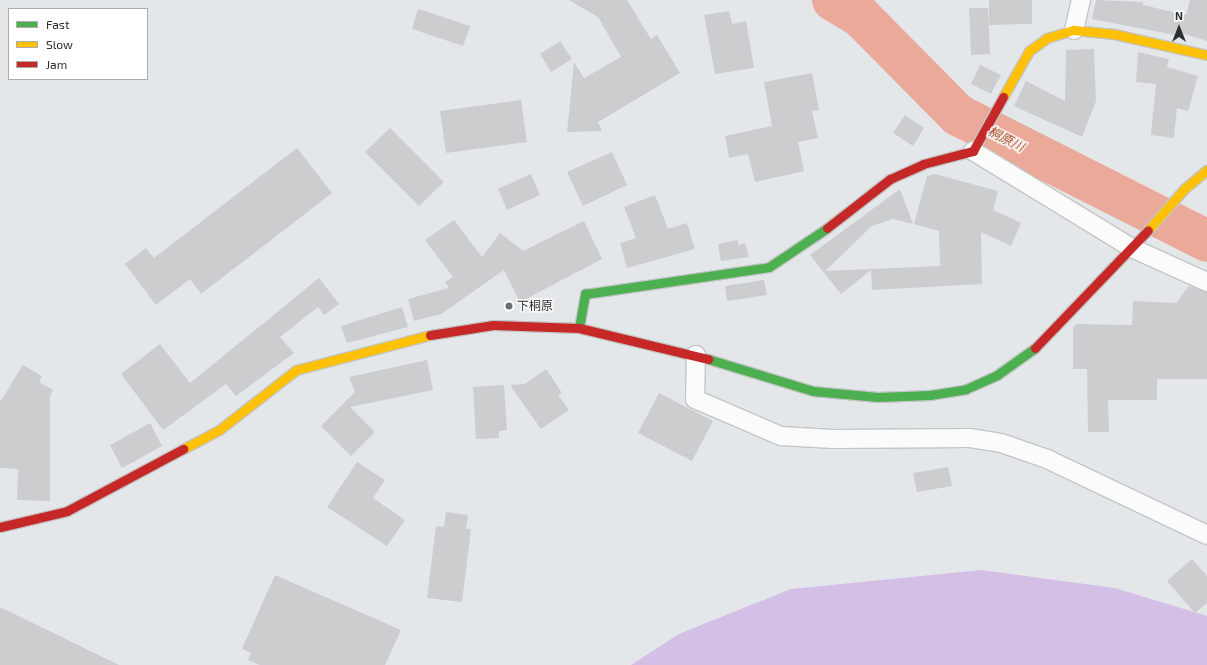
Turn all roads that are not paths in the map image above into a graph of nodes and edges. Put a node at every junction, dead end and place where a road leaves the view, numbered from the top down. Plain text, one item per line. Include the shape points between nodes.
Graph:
1 (1081, 0) edge
2 (1074, 30) junction
3 (1207, 55) edge
4 (974, 148) junction
5 (1207, 170) edge
6 (1136, 244) junction
7 (1207, 282) edge
8 (579, 328) junction
9 (696, 354) junction
10 (0, 527) edge
11 (1207, 535) edge

1 - 2 street
2 - 3 street via 1114,34
2 - 4 street via 1047,38 1029,51 1003,102
4 - 6 street
4 - 8 street via 923,164 890,179 835,223 769,267 585,294
5 - 6 street via 1184,189
6 - 7 street
6 - 9 street via 1029,355 997,375 966,389 930,395 878,397 813,391
8 - 9 street
8 - 10 street via 493,325 422,336 296,370 219,430 67,511
9 - 11 street via 694,399 781,436 833,439 970,438 1001,443 1047,459

